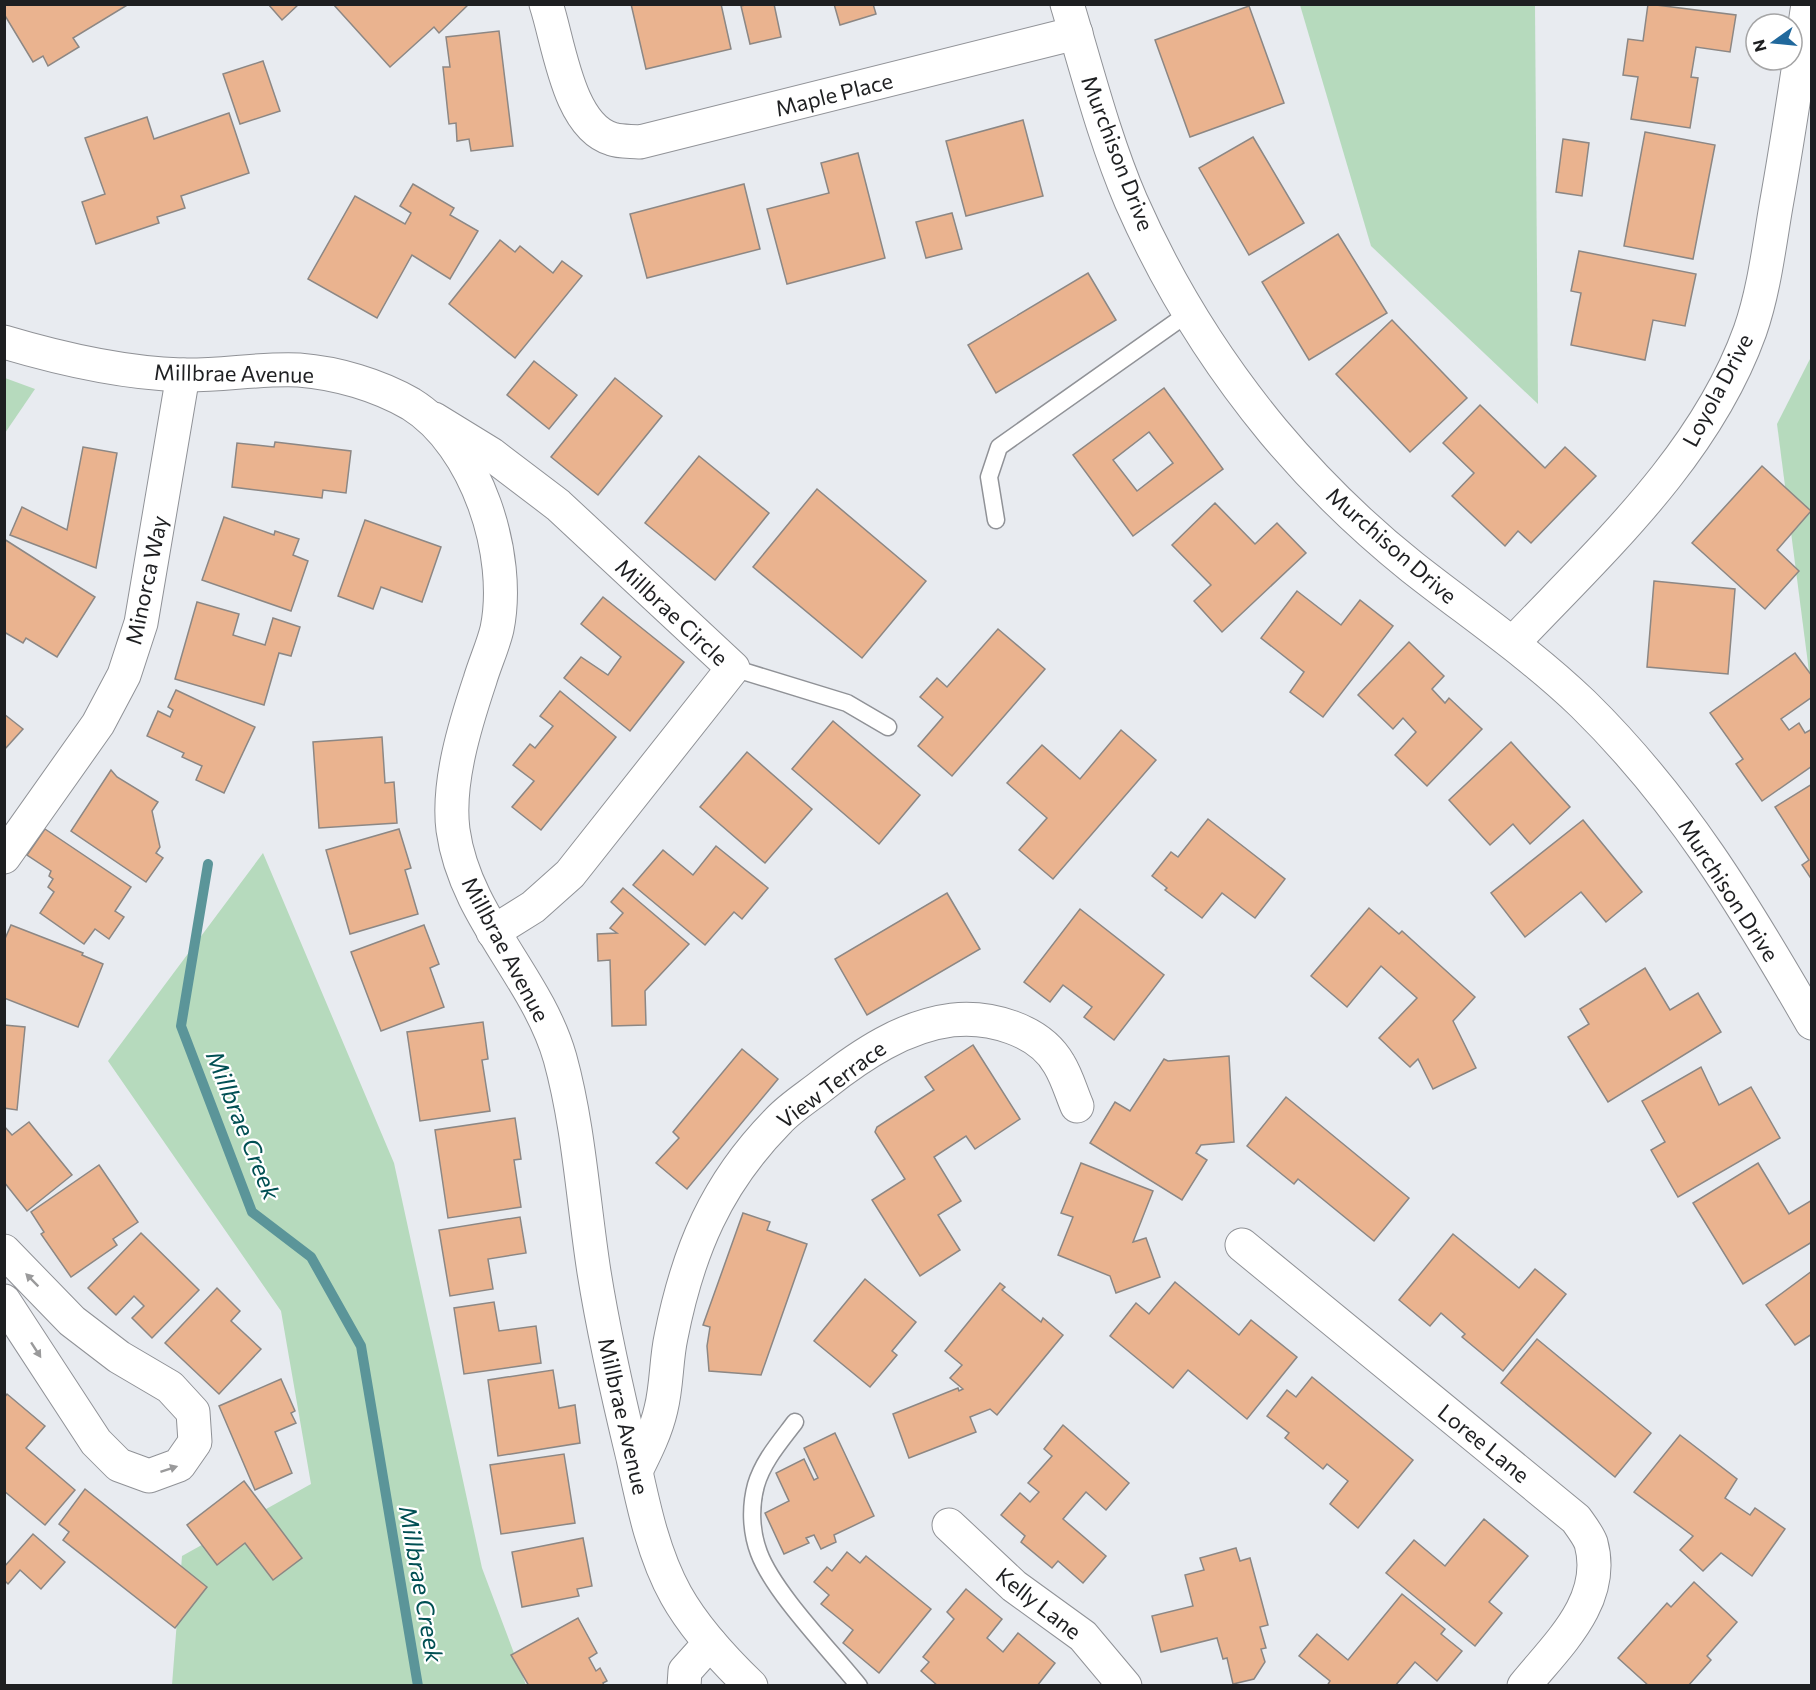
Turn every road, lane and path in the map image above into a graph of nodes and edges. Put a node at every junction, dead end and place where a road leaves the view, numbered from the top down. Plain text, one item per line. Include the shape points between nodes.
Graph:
1 (546, 4) edge
2 (1808, 4) edge
3 (1072, 19) edge
4 (1798, 156) edge
5 (1190, 312) junction
6 (4, 342) edge
7 (183, 375) junction
8 (412, 405) junction
9 (996, 520) dead end
10 (1514, 643) junction
11 (733, 668) junction
12 (888, 727) dead end
13 (4, 857) edge
14 (493, 932) junction
15 (1812, 1023) edge
16 (1077, 1106) dead end
17 (1242, 1245) dead end
18 (4, 1251) edge
19 (4, 1300) edge
20 (795, 1422) dead end
21 (636, 1471) junction
22 (949, 1525) dead end
23 (710, 1643) junction
24 (684, 1686) edge
25 (751, 1686) edge
26 (859, 1686) edge
27 (1125, 1686) edge
28 (1524, 1686) edge

1 - 3 street, Maple Place via 577,108 593,129 612,139 640,142
2 - 4 street, Loyola Drive
3 - 5 street, Murchison Drive via 1101,120 1131,200
4 - 10 street, Loyola Drive via 1750,330 1720,394 1686,452 1642,507
5 - 9 lane via 999,447 989,477
5 - 10 street, Murchison Drive via 1219,359 1274,432 1341,505 1409,565
6 - 7 street, Millbrae Avenue via 111,367
7 - 8 street, Millbrae Avenue via 299,370 356,380
7 - 13 street, Minorca Way via 141,623 124,675 98,723
8 - 11 street, Millbrae Circle via 491,454 558,505
8 - 14 street, Millbrae Avenue via 449,438 477,482 492,526 499,580 497,627 468,714 456,770 453,828 467,883
10 - 15 street, Murchison Drive via 1581,703 1652,778 1700,839
11 - 12 lane via 848,703
11 - 14 street, Millbrae Circle via 570,874 532,907
14 - 21 street, Millbrae Avenue via 542,1014 559,1055 570,1102 594,1276
16 - 21 street, View Terrace via 1059,1063 1036,1039 1003,1024 967,1018 928,1023 885,1042 779,1119 742,1161 712,1206 687,1271 651,1443
17 - 28 street, Loree Lane via 1576,1519 1590,1542 1594,1573 1586,1605
19 -> 18 street via 96,1442 119,1465 149,1476 179,1466 195,1442 193,1412 170,1387 119,1357 72,1321
20 - 26 lane via 768,1457 756,1485 751,1517 759,1553 775,1583
21 - 23 street, Millbrae Avenue via 652,1535 676,1595
22 - 27 street, Kelly Lane via 1014,1586 1083,1636
23 - 24 street via 685,1671
23 - 25 street, Millbrae Avenue

